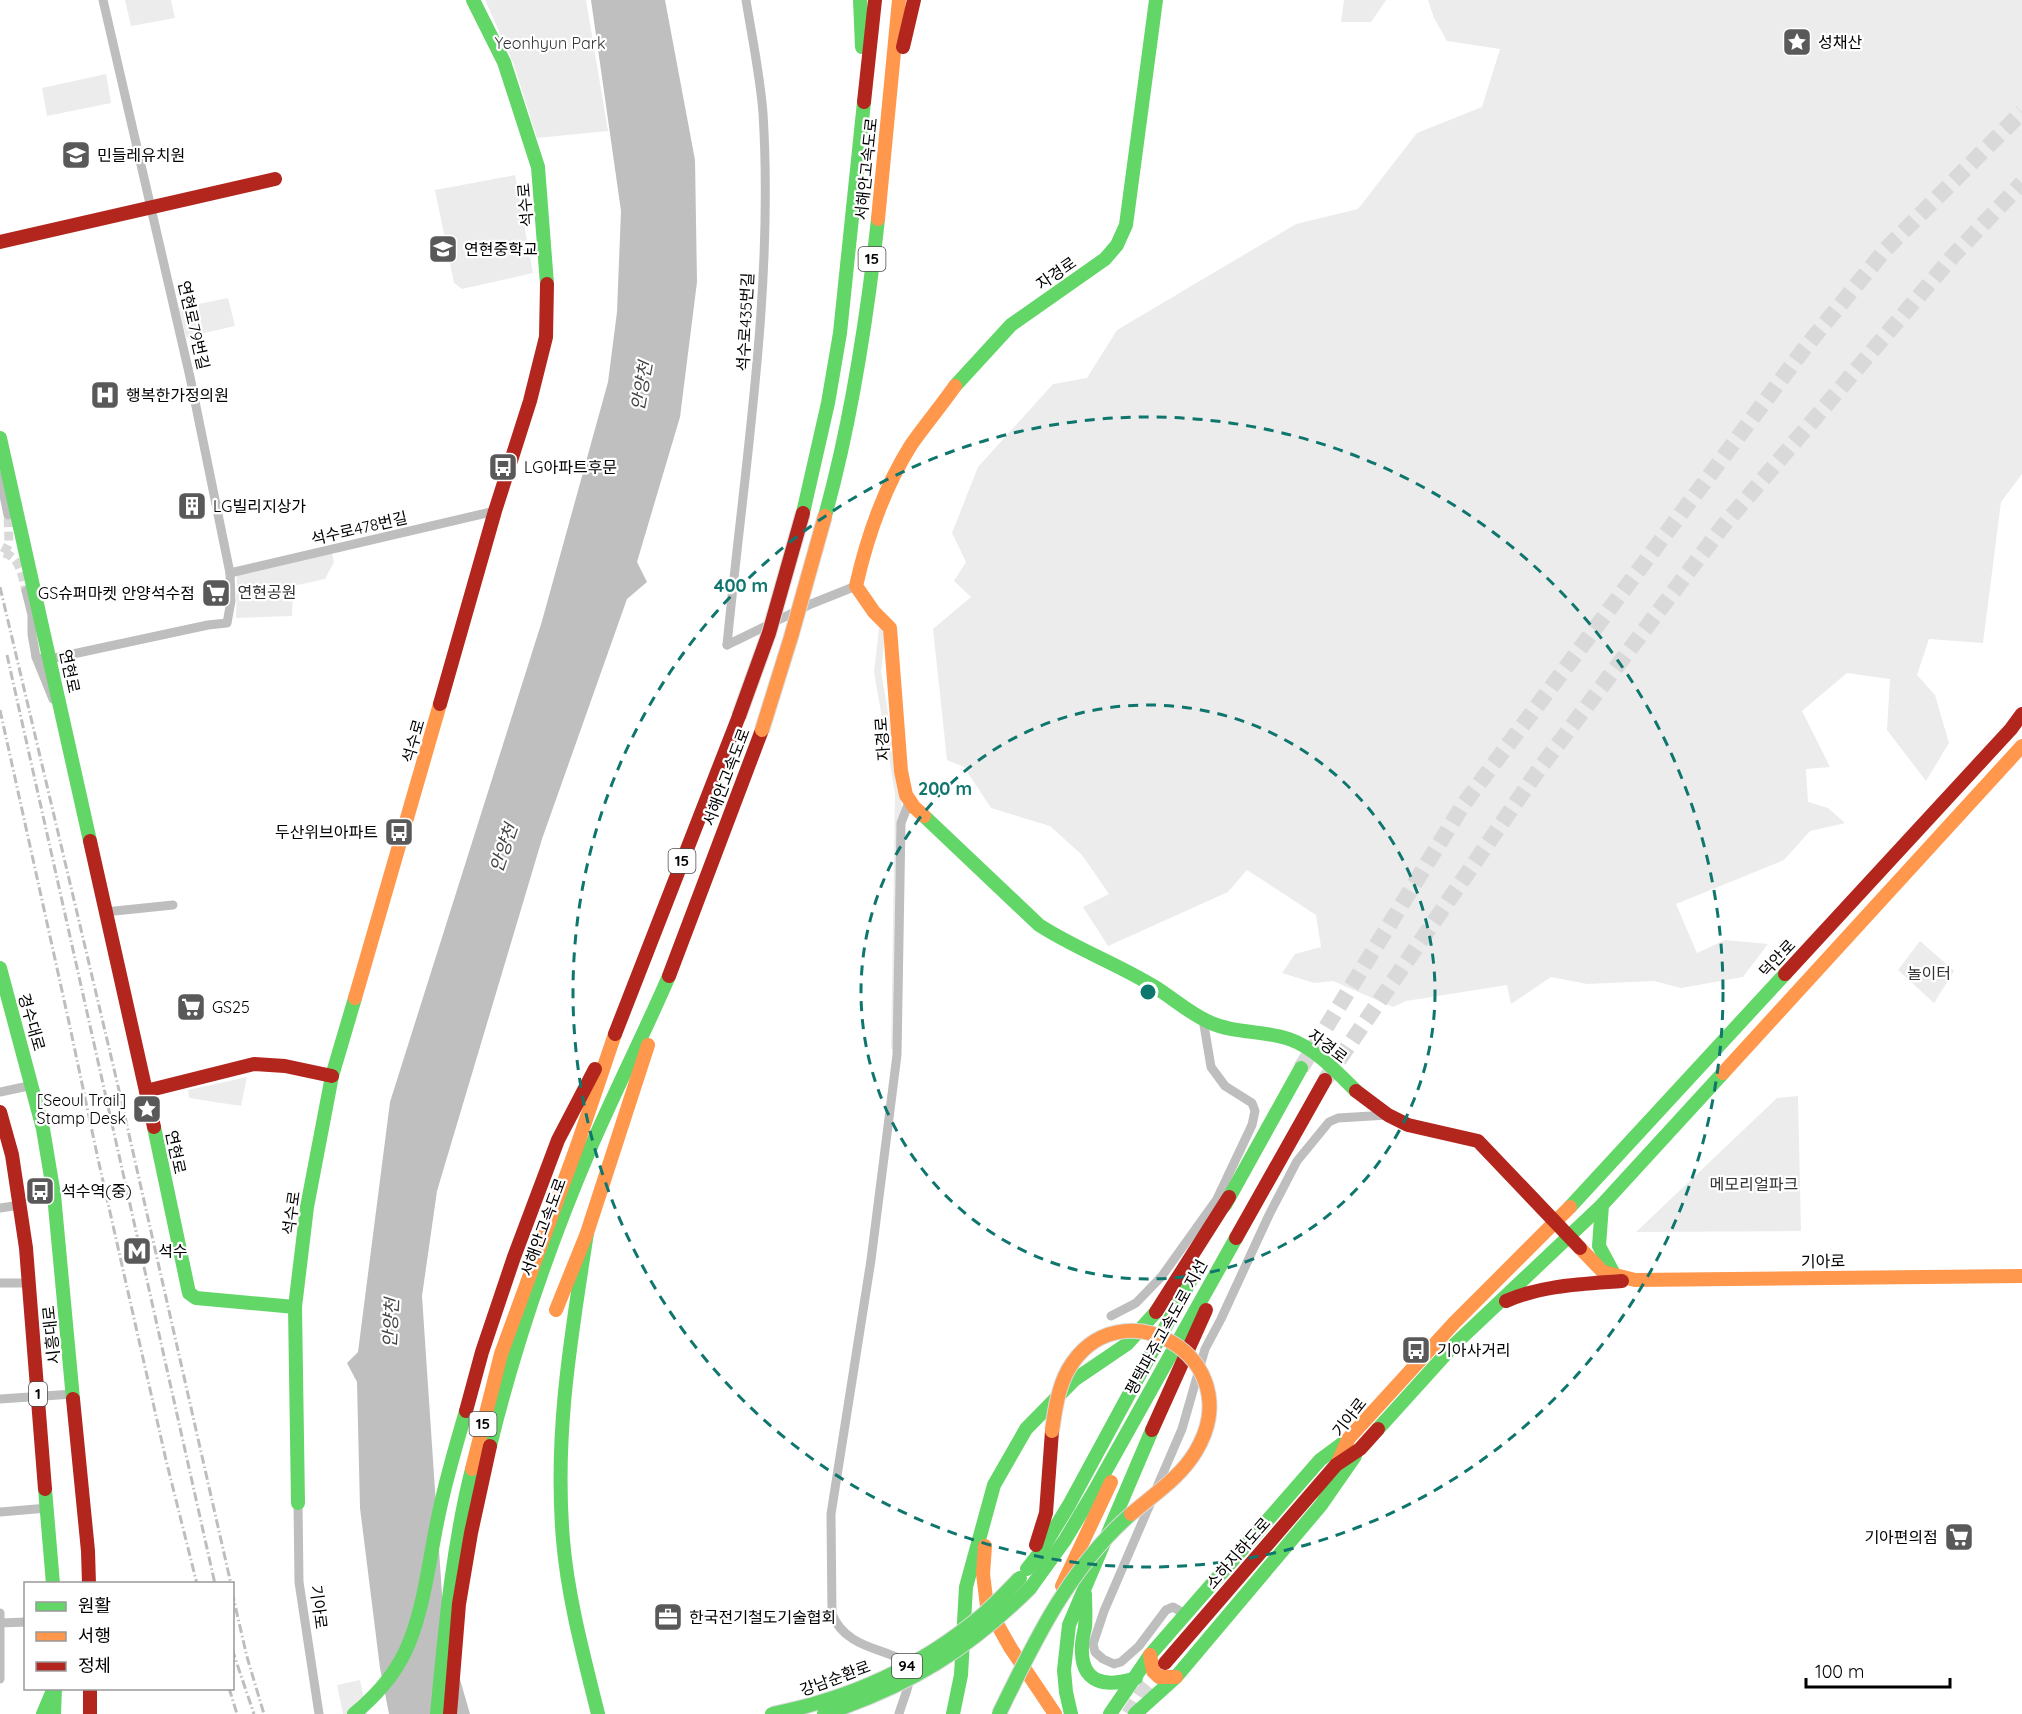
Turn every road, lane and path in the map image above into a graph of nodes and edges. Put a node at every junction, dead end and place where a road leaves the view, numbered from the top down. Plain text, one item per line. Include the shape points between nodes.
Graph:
1 (103, 0) edge
2 (472, 0) edge
3 (746, 0) edge
4 (860, 0) edge
5 (875, 0) edge
6 (899, 0) edge
7 (914, 0) edge
8 (1156, 0) edge
9 (889, 106) junction
10 (864, 110) junction
11 (275, 179) dead end
12 (151, 207) junction
13 (0, 242) edge
14 (0, 438) edge
15 (0, 476) edge
16 (495, 511) junction
17 (8, 515) tunnel mouth
18 (230, 573) junction
19 (856, 586) junction
20 (26, 591) tunnel mouth
21 (43, 658) junction
22 (2022, 714) edge
23 (2022, 746) edge
24 (910, 800) junction
25 (173, 905) dead end
26 (105, 912) junction
27 (0, 968) edge
28 (672, 970) junction
29 (625, 1006) junction
30 (1203, 1019) junction
31 (1301, 1068) tunnel mouth
32 (332, 1076) junction
33 (1325, 1080) tunnel mouth
34 (33, 1085) junction
35 (146, 1091) junction
36 (0, 1092) edge
37 (0, 1112) edge
38 (1388, 1115) junction
39 (583, 1149) junction
40 (1229, 1197) junction
41 (20, 1205) junction
42 (1602, 1205) junction
43 (0, 1208) edge
44 (1251, 1210) junction
45 (1555, 1223) junction
46 (587, 1233) junction
47 (1568, 1237) junction
48 (1615, 1276) junction
49 (2022, 1276) edge
50 (1635, 1280) junction
51 (0, 1283) edge
52 (28, 1283) junction
53 (1136, 1303) junction
54 (295, 1307) junction
55 (1493, 1307) junction
56 (556, 1310) dead end
57 (1146, 1313) dead end
58 (1111, 1316) dead end
59 (73, 1394) junction
60 (39, 1396) junction
61 (0, 1399) edge
62 (1138, 1412) junction
63 (1349, 1438) junction
64 (1360, 1449) junction
65 (1336, 1466) junction
66 (994, 1485) junction
67 (297, 1503) joint
68 (48, 1508) junction
69 (0, 1512) edge
70 (1023, 1573) junction
71 (53, 1582) edge
72 (89, 1582) edge
73 (1031, 1587) joint
74 (1084, 1591) junction
75 (0, 1613) edge
76 (1185, 1614) junction
77 (1048, 1616) junction
78 (24, 1622) edge
79 (0, 1623) edge
80 (1150, 1655) junction
81 (1165, 1663) tunnel mouth
82 (1029, 1677) junction
83 (1176, 1677) junction
84 (1136, 1678) junction
85 (0, 1679) edge
86 (55, 1690) edge
87 (55, 1690) edge
88 (90, 1690) edge
89 (1137, 1713) edge
90 (43, 1714) edge
91 (54, 1714) edge
92 (90, 1714) edge
93 (319, 1714) edge
94 (354, 1714) edge
95 (437, 1714) edge
96 (450, 1714) edge
97 (598, 1714) edge
98 (772, 1714) edge
99 (823, 1714) edge
100 (898, 1714) edge
101 (953, 1714) edge
102 (999, 1714) edge
103 (1046, 1714) edge
104 (1055, 1714) edge
105 (1071, 1714) edge
106 (1110, 1714) edge

1 - 12 street, 연현로79번길
2 - 16 main road, 석수로 via 504,62 538,167 547,285 543,351
3 - 19 street, 석수로435번길 via 763,111 763,294 754,412 727,645
4 - 10 main road
5 - 10 main road, 서해안고속도로 / 15
6 - 9 main road, 서해안고속도로 / 15
7 - 9 main road
8 - 19 main road, 자경로 via 1126,225 1117,245 1105,259 1011,325 960,379 911,446 884,496
9 - 28 main road, 서해안고속도로 / 15, bridge via 866,310 843,451 762,730
10 - 29 main road, 서해안고속도로 / 15, bridge via 840,333 803,513 769,633
11 - 12 main road
12 - 13 main road
12 - 18 street, 연현로79번길
14 - 21 main road, 연현로
15 - 17 street
16 - 18 street, 석수로478번길
16 - 32 main road, 석수로
18 - 21 street, 연현로79번길 via 231,601 226,623
19 - 24 main road, 자경로 via 890,628 901,771
20 - 21 street via 32,634
21 - 26 main road, 연현로 via 68,742
22 - 45 main road, 덕안로
23 - 42 main road
24 - 30 main road, 자경로 via 1039,925 1155,987
24 - 100 street via 901,823 897,1055 871,1260 831,1514 832,1614 843,1633 857,1643 903,1660 909,1669
25 - 26 street
26 - 35 main road, 연현로
27 - 34 main road, 경수대로
28 - 39 main road, 서해안고속도로 / 15
28 - 46 main road
29 - 39 main road, 서해안고속도로 / 15
29 - 94 main road via 558,1140 514,1257 482,1352 444,1490 409,1644 387,1682
30 - 38 main road, 자경로 via 1230,1030 1287,1038 1301,1044
30 - 53 street via 1211,1067 1225,1086 1252,1103 1252,1125 1217,1199 1162,1276
31 - 40 main road, 평택파주고속도로 지선
32 - 35 main road via 255,1064
32 - 54 main road, 석수로 via 307,1207
33 - 44 main road, 평택파주고속도로 지선
34 - 36 street
34 - 59 main road, 시흥대로 via 54,1195
35 - 54 main road, 연현로 via 189,1293 196,1298
37 - 41 main road, 1
38 - 45 main road, 자경로 via 1408,1125 1478,1141
38 - 76 street via 1329,1122 1298,1161 1221,1320 1202,1346 1182,1429 1104,1611 1093,1644 1095,1652 1114,1664 1121,1662 1166,1610 1173,1607
39 - 95 main road, 서해안고속도로 / 15 via 501,1354 481,1431 448,1589
39 - 96 main road, 서해안고속도로 / 15 via 514,1360 476,1509 461,1592
40 - 66 main road via 1147,1324 1047,1406 1026,1429
40 - 70 main road, 평택파주고속도로 지선 via 1193,1275 1123,1407 1069,1505
41 - 43 street
41 - 52 main road, 시흥대로 / 1
42 - 47 main road
42 - 48 main road via 1599,1246
44 - 62 main road, 평택파주고속도로 지선
44 - 74 main road
45 - 47 main road, 기아로
45 - 63 main road, 기아로 via 1454,1323
46 - 56 main road
46 - 97 main road via 565,1380 563,1531 570,1594
47 - 48 main road, 기아로 via 1603,1272
47 - 55 main road, 기아로
48 - 50 main road, 기아로
49 - 50 main road, 기아로
50 - 55 main road via 1519,1294
51 - 52 street
52 - 60 main road, 시흥대로 / 1
53 - 57 street
53 - 58 street
54 - 67 main road, 석수로
55 - 64 main road, 기아로
59 - 60 street
59 - 72 main road, 시흥대로
60 - 61 street
60 - 68 main road, 시흥대로 / 1
62 - 73 main road, 평택파주고속도로 지선 via 1065,1540
62 - 77 main road, bridge via 1132,1439
63 - 65 main road, 기아로
63 - 76 main road via 1320,1460
64 - 65 main road, 기아로
64 - 83 main road via 1321,1505
65 - 81 main road, 소하지하도로
66 - 82 main road via 983,1574 987,1606
66 - 101 main road via 966,1587 961,1675
67 - 93 street, 기아로 via 299,1582
68 - 69 street
68 - 71 main road, 시흥대로 / 1
70 - 77 main road, bridge via 1046,1513 1056,1398 1073,1363 1091,1344 1121,1331 1153,1332 1174,1341 1195,1360 1208,1387 1207,1428 1194,1455 1179,1473 1104,1538
70 - 98 main road, 강남순환로 / 94, bridge via 975,1621 904,1668 844,1696
73 - 99 main road, 강남순환로 / 94, bridge via 1004,1615 951,1656 882,1693
74 - 84 main road via 1082,1650 1086,1669 1096,1681 1105,1684
74 - 105 main road via 1069,1625 1065,1647 1064,1690
75 - 79 street
76 - 80 main road
77 - 102 main road, bridge
78 - 79 street
79 - 85 street
80 - 83 main road via 1153,1671 1159,1677
80 - 84 main road
82 - 103 main road
82 - 104 main road
83 - 89 main road
84 - 106 main road
86 - 90 main road
87 - 91 main road
88 - 92 main road

